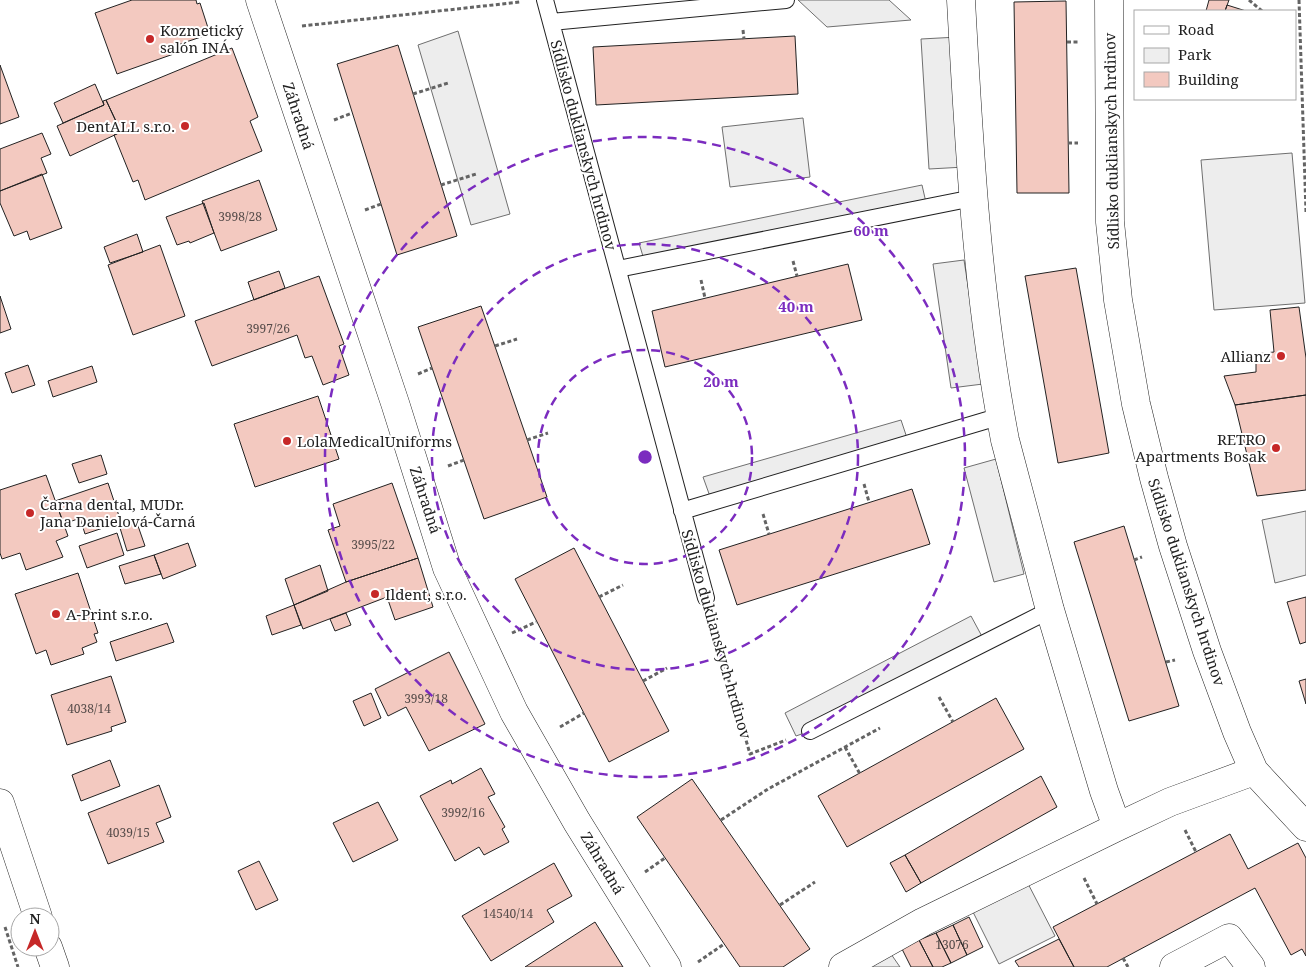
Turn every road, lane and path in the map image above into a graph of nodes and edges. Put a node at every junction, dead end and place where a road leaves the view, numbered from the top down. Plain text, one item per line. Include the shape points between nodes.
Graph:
1 (260, 0) edge
2 (545, 0) edge
3 (786, 0) edge
4 (961, 0) edge
5 (1109, 0) edge
6 (1249, 0) edge
7 (1299, 0) edge
8 (526, 1) edge
9 (1261, 10) edge
10 (551, 22) junction
11 (296, 26) dead end
12 (1296, 39) edge
13 (1300, 42) junction
14 (448, 83) dead end
15 (413, 94) dead end
16 (352, 113) dead end
17 (327, 123) dead end
18 (476, 174) dead end
19 (441, 185) dead end
20 (973, 198) junction
21 (381, 204) dead end
22 (1306, 212) edge
23 (357, 213) dead end
24 (792, 258) dead end
25 (618, 269) junction
26 (797, 276) dead end
27 (700, 277) dead end
28 (705, 298) dead end
29 (517, 339) dead end
30 (495, 346) dead end
31 (1001, 416) junction
32 (548, 433) dead end
33 (527, 440) dead end
34 (464, 460) dead end
35 (441, 469) dead end
36 (864, 483) dead end
37 (869, 502) dead end
38 (682, 511) junction
39 (763, 514) dead end
40 (769, 534) dead end
41 (623, 585) dead end
42 (599, 597) dead end
43 (706, 598) joint
44 (1050, 610) junction
45 (536, 622) dead end
46 (505, 636) dead end
47 (667, 668) dead end
48 (643, 681) dead end
49 (939, 697) dead end
50 (584, 713) dead end
51 (953, 722) dead end
52 (552, 731) dead end
53 (810, 731) joint
54 (845, 747) dead end
55 (1254, 771) junction
56 (860, 774) dead end
57 (768, 789) dead end
58 (0, 803) edge
59 (720, 820) dead end
60 (1117, 827) junction
61 (1306, 827) edge
62 (666, 858) dead end
63 (641, 874) dead end
64 (815, 882) dead end
65 (780, 905) dead end
66 (35, 907) edge
67 (8, 940) dead end
68 (724, 944) dead end
69 (1123, 958) dead end
70 (18, 967) edge
71 (667, 967) edge
72 (699, 967) edge
73 (843, 967) edge
74 (1128, 967) edge
75 (1174, 967) edge
76 (1251, 967) edge

1 - 71 street, Záhradná via 447,568 514,712 577,822
2 - 10 lane, Sídlisko duklianskych hrdinov
3 - 10 lane, Sídlisko duklianskych hrdinov
4 - 20 street
5 - 55 street, Sídlisko duklianskych hrdinov via 1110,222 1118,300 1136,404 1154,478 1190,598
6 - 9 path
7 - 13 path
8 - 11 path
10 - 25 lane, Sídlisko duklianskych hrdinov
12 - 13 path
13 - 22 path
14 - 15 path
16 - 17 path
18 - 19 path
20 - 25 lane, Sídlisko duklianskych hrdinov
20 - 31 street via 981,282
21 - 23 path
24 - 26 path
25 - 38 lane, Sídlisko duklianskych hrdinov
27 - 28 path
29 - 30 path
31 - 38 lane, Sídlisko duklianskych hrdinov
31 - 44 street
32 - 33 path
34 - 35 path
36 - 37 path
38 - 43 lane, Sídlisko duklianskych hrdinov
39 - 40 path
41 - 42 path
43 - 53 path, Sídlisko duklianskych hrdinov via 750,754
44 - 53 lane
44 - 60 street
45 - 46 path
47 - 48 path
49 - 51 path
50 - 52 path
54 - 56 path
55 - 60 street via 1170,802
55 - 61 street, Sídlisko duklianskych hrdinov
57 - 59 path
58 - 66 street
60 - 73 street via 923,922
62 - 63 path
64 - 65 path
67 - 70 path
68 - 72 path via 696,963
69 - 74 path
75 - 76 street via 1229,938

